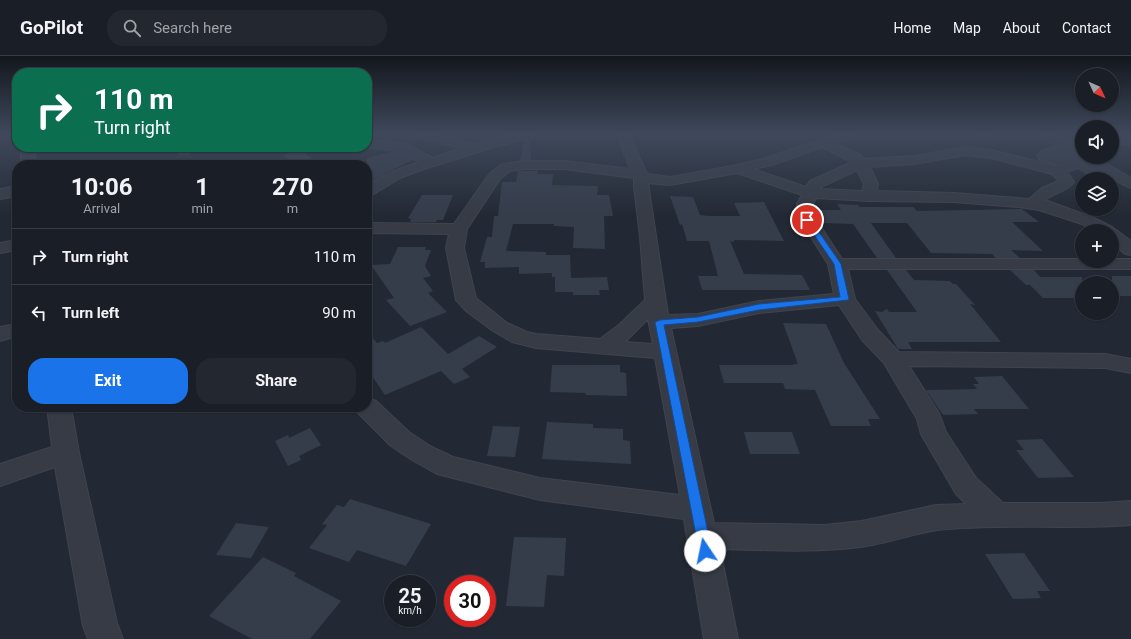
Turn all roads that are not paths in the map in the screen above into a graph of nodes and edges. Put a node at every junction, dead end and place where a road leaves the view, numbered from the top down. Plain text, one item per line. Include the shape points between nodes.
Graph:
1 (513, 161) edge
2 (633, 161) edge
3 (769, 161) edge
4 (893, 161) edge
5 (1020, 161) edge
6 (1061, 161) edge
7 (1089, 161) edge
8 (431, 162) edge
9 (861, 163) junction
10 (1097, 164) edge
11 (1116, 164) edge
12 (512, 166) junction
13 (738, 169) junction
14 (1057, 171) junction
15 (1100, 172) edge
16 (1131, 173) edge
17 (641, 182) junction
18 (1131, 184) edge
19 (1119, 186) edge
20 (372, 188) edge
21 (12, 192) edge
22 (810, 193) junction
23 (0, 194) edge
24 (1131, 194) edge
25 (870, 196) junction
26 (1040, 205) junction
27 (1093, 224) edge
28 (372, 228) edge
29 (391, 228) junction
30 (459, 229) junction
31 (372, 233) edge
32 (1119, 241) edge
33 (12, 246) edge
34 (0, 248) edge
35 (1131, 250) edge
36 (838, 264) junction
37 (1131, 264) edge
38 (845, 299) junction
39 (657, 312) junction
40 (12, 331) edge
41 (0, 334) edge
42 (604, 347) junction
43 (666, 352) junction
44 (893, 359) junction
45 (1131, 366) edge
46 (60, 412) edge
47 (372, 412) edge
48 (66, 453) junction
49 (0, 475) edge
50 (1131, 513) edge
51 (997, 515) junction
52 (700, 523) junction
53 (106, 639) edge
54 (721, 639) edge

1 - 12 street
2 - 17 street
3 - 13 street
4 - 9 street
5 - 14 street
6 - 14 street via 1073,165
7 - 15 street
8 - 20 street via 379,182
9 - 22 street via 818,181
9 - 25 street via 871,184
10 - 18 street
11 - 16 street
12 - 17 street via 564,165
12 - 30 street via 495,176
13 - 17 street via 670,181
13 - 22 street
14 - 26 street via 1067,182 1040,196 1036,200
17 - 39 street
19 - 24 street
21 - 23 street
22 - 25 street
22 - 36 street via 805,204 805,215
25 - 26 street via 973,198
26 - 27 street
28 - 29 street
29 - 30 street
29 - 31 street
30 - 42 street via 456,248 458,263 466,300 473,307 500,327 536,341
32 - 35 street
33 - 34 street
36 - 37 street
36 - 38 street
38 - 39 street via 766,306 698,320
38 - 44 street via 870,335
39 - 42 street via 627,329
39 - 43 street
40 - 41 street
42 - 43 street
43 - 52 street
44 - 45 street via 1105,361
44 - 51 street via 930,418 934,434 966,486
46 - 48 street
47 - 52 street via 400,438 421,453 447,466
48 - 49 street
48 - 53 street via 100,626
50 - 51 street
51 - 52 street via 936,518 862,534 825,538
52 - 54 street

